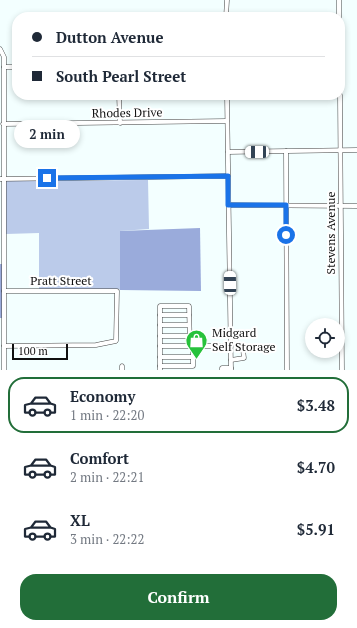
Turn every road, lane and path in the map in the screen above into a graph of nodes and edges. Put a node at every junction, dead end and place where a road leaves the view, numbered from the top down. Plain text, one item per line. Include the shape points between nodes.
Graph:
1 (226, 0) edge
2 (339, 0) edge
3 (226, 12) edge
4 (339, 12) edge
5 (0, 49) edge
6 (4, 67) junction
7 (12, 67) edge
8 (119, 100) edge
9 (227, 100) edge
10 (340, 100) edge
11 (227, 121) junction
12 (120, 123) junction
13 (3, 124) junction
14 (340, 150) junction
15 (357, 150) edge
16 (286, 151) junction
17 (228, 152) junction
18 (228, 176) junction
19 (2, 179) edge
20 (228, 205) junction
21 (286, 205) junction
22 (341, 206) junction
23 (357, 206) edge
24 (2, 235) edge
25 (4, 291) junction
26 (160, 315) junction
27 (189, 315) junction
28 (160, 325) junction
29 (189, 325) junction
30 (160, 336) junction
31 (190, 336) junction
32 (4, 346) junction
33 (160, 346) junction
34 (191, 346) junction
35 (231, 346) junction
36 (244, 350) dead end
37 (160, 357) junction
38 (193, 357) junction
39 (231, 360) junction
40 (160, 368) edge
41 (231, 369) edge
42 (4, 370) edge
43 (222, 370) edge
44 (287, 370) edge
45 (342, 370) edge

1 - 3 street
2 - 4 street
5 - 6 street via 4,57
6 - 7 street
6 - 13 street
8 - 12 street
9 - 11 street
10 - 14 street, Stevens Avenue
11 - 12 street, Rhodes Drive
11 - 17 street
12 - 13 street, Rhodes Drive
13 - 19 street
14 - 15 street
14 - 16 street
14 - 22 street, Stevens Avenue
16 - 17 street
16 - 21 street
17 - 18 street
18 - 19 street
18 - 20 street
19 - 24 street
20 - 21 street
20 - 35 street
21 - 22 street
21 - 44 street
22 - 23 street
22 - 45 street, Stevens Avenue
24 - 25 street
25 - 32 street
25 - 32 street, Pratt Street via 117,291 116,341 96,345
26 - 27 street
26 - 27 street via 160,306 189,306
26 - 28 street
27 - 29 street
28 - 29 street
28 - 30 street
29 - 31 street
30 - 31 street
30 - 33 street
31 - 34 street
32 - 42 street
33 - 34 street
33 - 37 street
34 - 35 street
34 - 38 street
35 - 39 street
36 - 39 street via 244,358
37 - 38 street
37 - 40 street
38 - 40 street via 193,366
39 - 41 street
41 - 43 street

